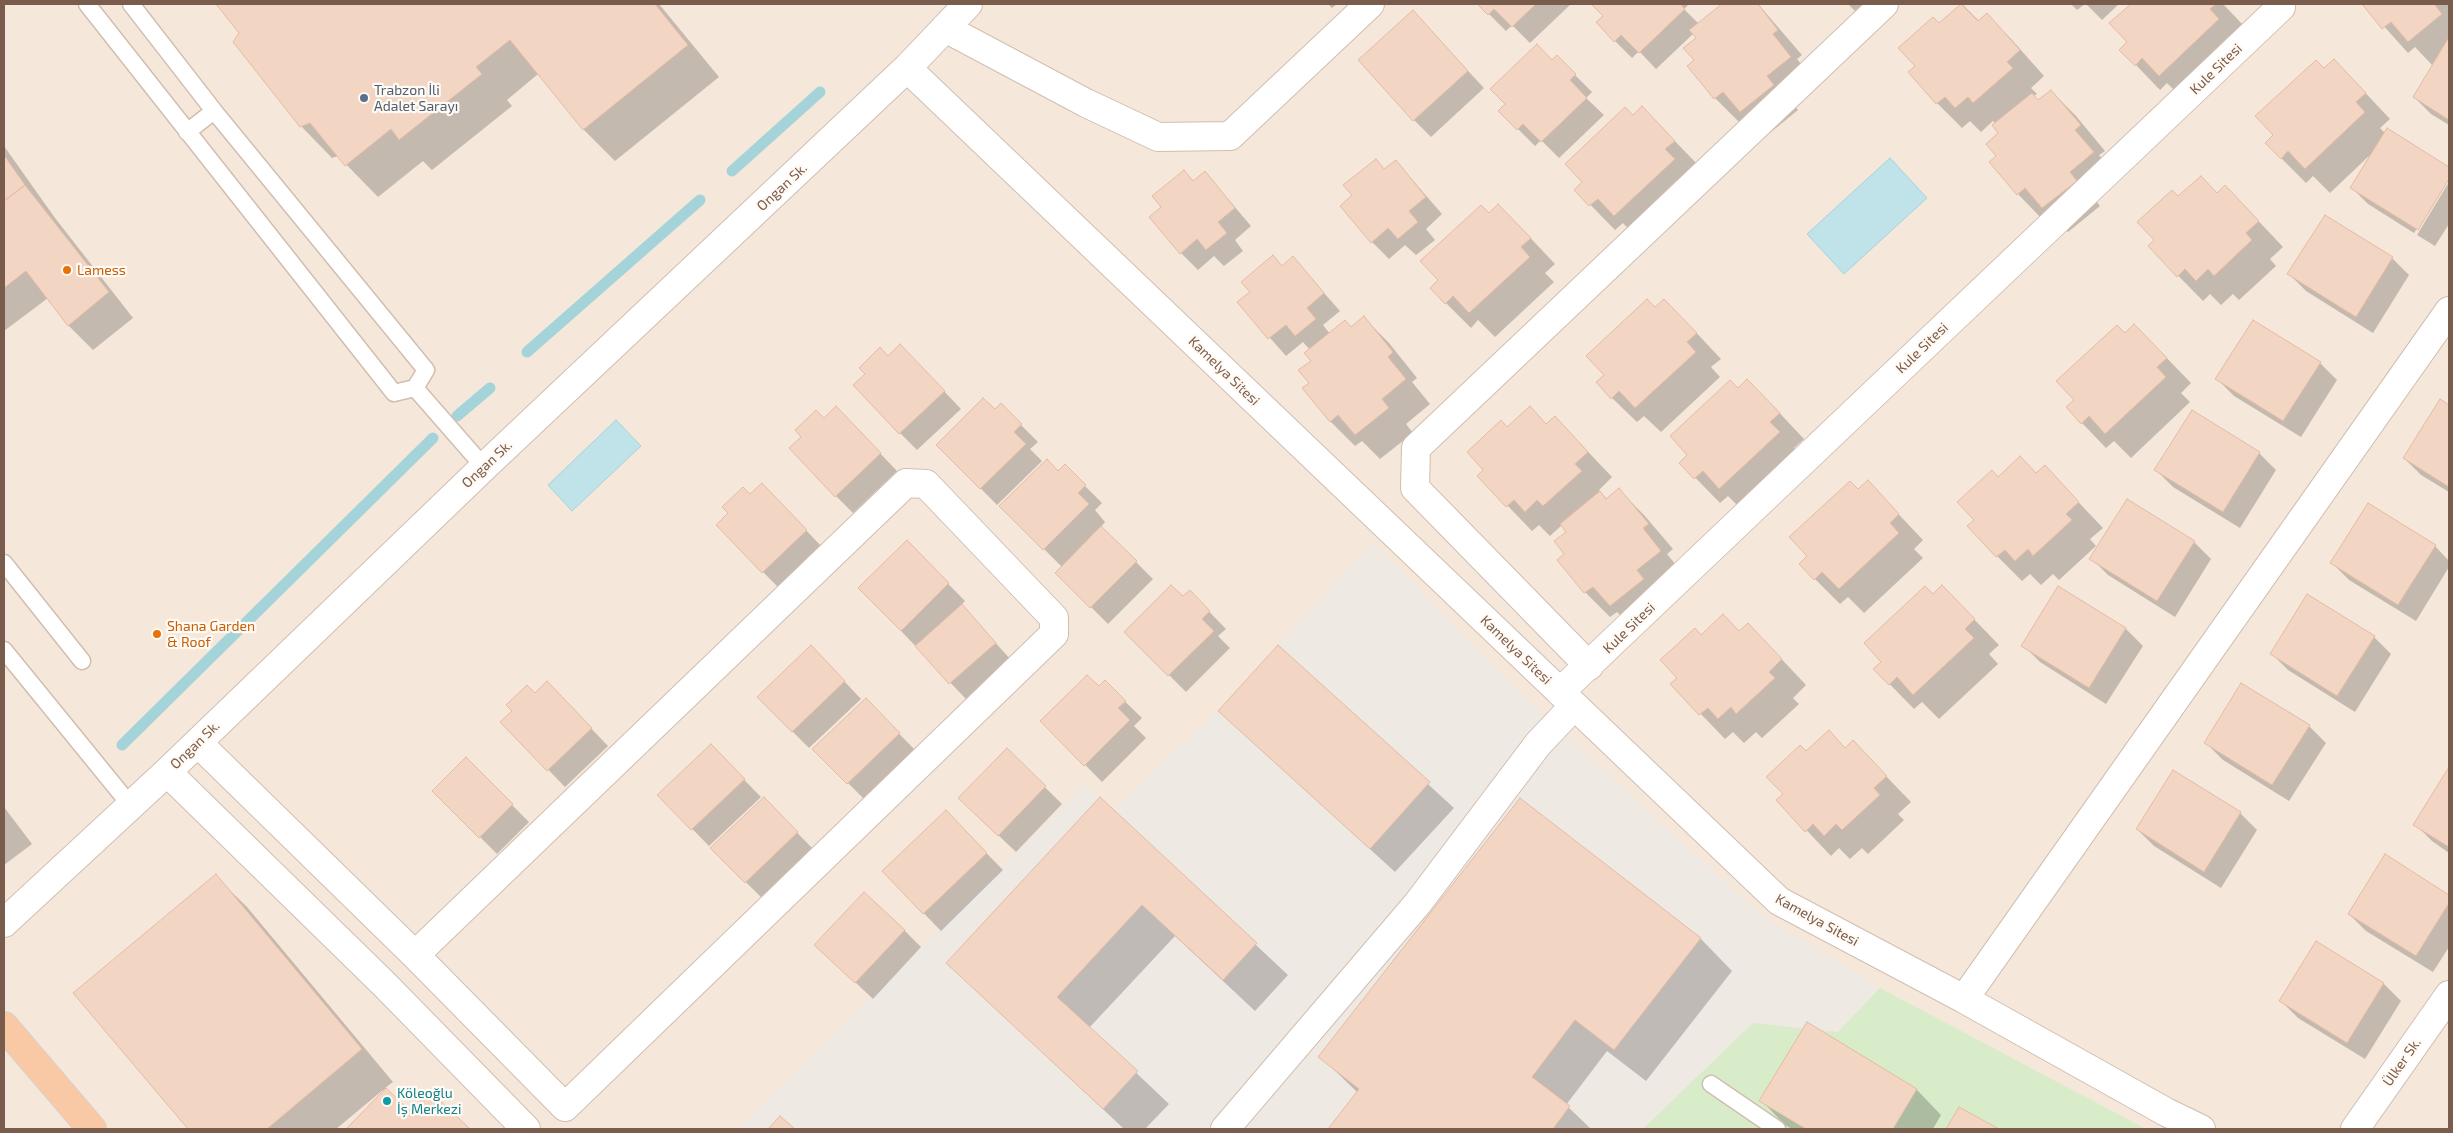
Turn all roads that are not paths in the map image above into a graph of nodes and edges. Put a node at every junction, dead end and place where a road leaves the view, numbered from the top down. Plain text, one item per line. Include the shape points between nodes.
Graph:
1 (87, 4) edge
2 (131, 4) edge
3 (968, 4) edge
4 (1370, 4) edge
5 (1884, 4) edge
6 (2279, 4) edge
7 (945, 28) junction
8 (907, 68) junction
9 (214, 111) junction
10 (187, 132) junction
11 (2449, 311) edge
12 (415, 388) junction
13 (484, 467) junction
14 (4, 563) edge
15 (4, 650) edge
16 (82, 661) dead end
17 (1589, 666) junction
18 (1567, 699) junction
19 (198, 743) junction
20 (167, 772) junction
21 (131, 806) junction
22 (4, 923) edge
23 (414, 955) junction
24 (2449, 995) edge
25 (1964, 999) junction
26 (4, 1026) edge
27 (1711, 1084) dead end
28 (92, 1129) edge
29 (526, 1129) edge
30 (1225, 1129) edge
31 (1776, 1129) edge
32 (2201, 1129) edge
33 (2355, 1129) edge

1 - 10 lane
2 - 9 lane
3 - 7 street, Ongan Sk.
4 - 7 street via 1230,136 1158,137 1086,103
5 - 17 street via 1416,448 1415,488
6 - 17 street, Kule Sitesi via 2281,7
7 - 8 street, Ongan Sk.
8 - 13 street, Ongan Sk.
8 - 18 street, Kamelya Sitesi
9 - 10 lane
9 - 12 lane via 426,370
10 - 12 lane via 394,393
11 - 25 street
12 - 13 lane
13 - 19 street, Ongan Sk.
14 - 16 lane
15 - 21 lane
17 - 18 street, Kule Sitesi
18 - 25 street, Kamelya Sitesi via 1778,901
18 - 30 street, Kule Sitesi via 1538,744 1418,903
19 - 20 street, Ongan Sk.
19 - 23 street
20 - 21 street, Ongan Sk.
20 - 29 street via 385,985
21 - 22 street, Ongan Sk.
23 - 23 street via 565,1106 1054,634 1054,618 926,484 906,483
24 - 33 street, Ülker Sk.
25 - 32 street, Kamelya Sitesi
26 - 28 highway
27 - 31 lane

